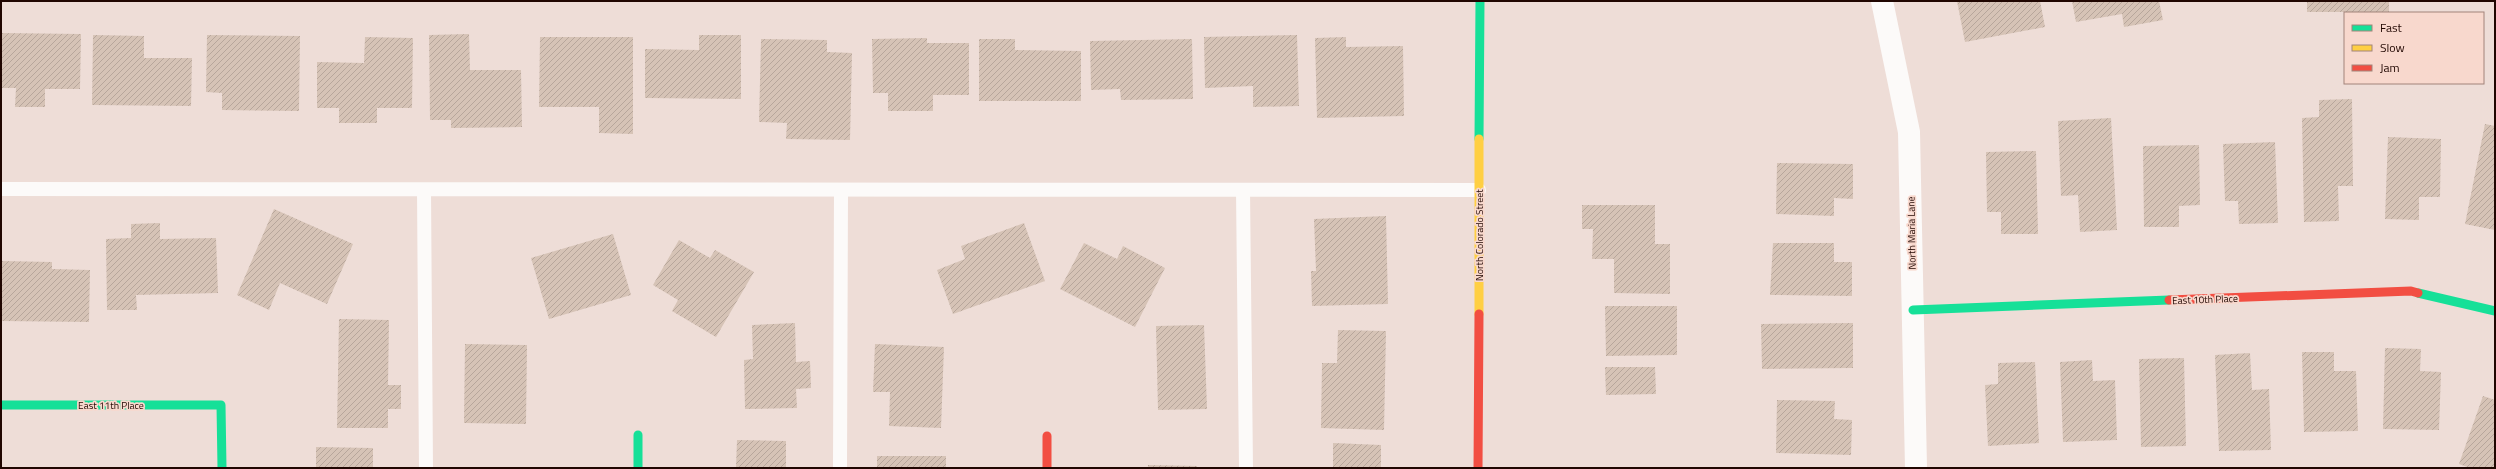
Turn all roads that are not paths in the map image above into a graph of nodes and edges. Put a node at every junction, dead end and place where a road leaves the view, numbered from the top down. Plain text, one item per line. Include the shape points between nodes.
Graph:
1 (1480, 1) edge
2 (1882, 1) edge
3 (1, 189) edge
4 (424, 190) junction
5 (841, 190) junction
6 (1243, 190) junction
7 (1479, 190) junction
8 (1913, 310) junction
9 (2495, 311) edge
10 (1, 405) edge
11 (638, 435) dead end
12 (1047, 436) dead end
13 (222, 468) edge
14 (426, 468) edge
15 (638, 468) edge
16 (840, 468) edge
17 (1047, 468) edge
18 (1246, 468) edge
19 (1478, 468) edge
20 (1916, 468) edge

1 - 7 street, North Colorado Street
2 - 8 street, North Maria Lane via 1909,132
3 - 4 lane
4 - 5 lane
4 - 14 lane
5 - 6 lane
5 - 16 lane
6 - 7 lane
6 - 18 lane
7 - 19 street, North Colorado Street
8 - 9 street, East 10th Place via 2411,291
8 - 20 street, North Maria Lane
10 - 13 street, East 11th Place via 221,405
11 - 15 street
12 - 17 street

